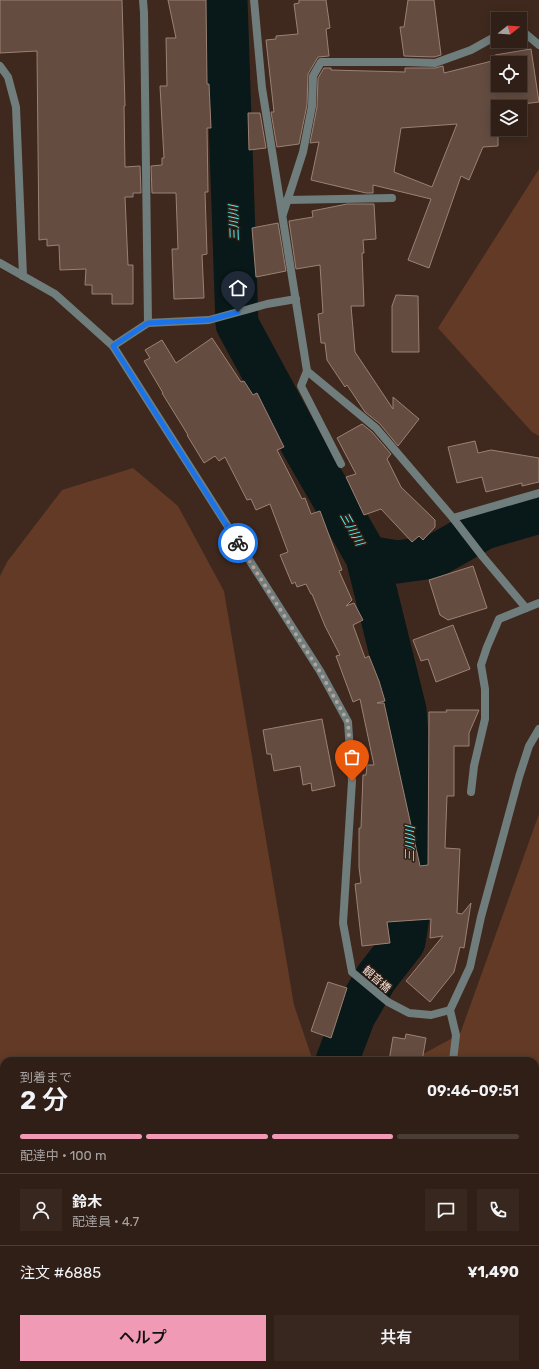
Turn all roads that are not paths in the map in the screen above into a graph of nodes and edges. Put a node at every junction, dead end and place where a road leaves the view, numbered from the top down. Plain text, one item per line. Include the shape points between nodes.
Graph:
1 (143, 0) edge
2 (254, 0) edge
3 (527, 35) edge
4 (491, 39) edge
5 (539, 45) edge
6 (0, 66) edge
7 (392, 198) dead end
8 (287, 200) junction
9 (282, 217) junction
10 (0, 263) edge
11 (23, 276) junction
12 (296, 299) junction
13 (148, 323) junction
14 (113, 346) junction
15 (307, 371) junction
16 (341, 464) dead end
17 (539, 493) edge
18 (453, 518) junction
19 (539, 603) edge
20 (526, 608) junction
21 (539, 729) edge
22 (471, 792) dead end
23 (450, 1010) junction
24 (453, 1057) edge

1 - 13 street
2 - 9 street via 262,88
3 - 5 street
4 - 8 street via 471,50 435,63 321,62 313,76 312,106 303,152
6 - 11 street via 8,77 16,107
7 - 8 street
8 - 9 street
9 - 12 street
10 - 11 street
11 - 14 street via 55,294
12 - 13 street via 209,320
12 - 15 street
13 - 14 street
14 - 23 street, 観音橋 via 320,672 348,722 352,781 343,923 352,972 388,1002 409,1013 431,1015
15 - 16 street via 301,386
15 - 18 street via 376,428
17 - 18 street
18 - 20 street
19 - 20 street
20 - 22 street via 499,620 481,665 485,689 485,719
21 - 23 street via 529,746 519,777 470,967
23 - 24 street via 456,1035

